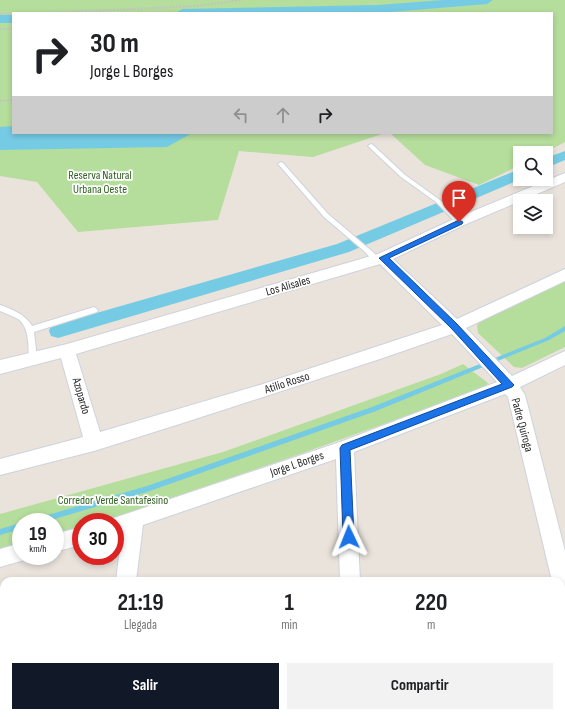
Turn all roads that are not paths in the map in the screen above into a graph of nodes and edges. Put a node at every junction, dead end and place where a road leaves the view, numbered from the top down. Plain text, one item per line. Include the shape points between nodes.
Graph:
1 (371, 146) dead end
2 (281, 164) dead end
3 (565, 177) edge
4 (459, 222) junction
5 (380, 259) junction
6 (565, 274) edge
7 (0, 308) edge
8 (94, 310) dead end
9 (454, 326) junction
10 (30, 330) junction
11 (67, 350) junction
12 (565, 357) edge
13 (34, 359) junction
14 (0, 367) edge
15 (509, 385) junction
16 (94, 443) junction
17 (345, 448) junction
18 (0, 467) edge
19 (124, 524) edge
20 (12, 555) edge
21 (0, 558) edge
22 (126, 577) edge
23 (350, 577) edge
24 (563, 577) edge

1 - 4 lane
2 - 5 lane via 331,221
3 - 4 street, Los Alisales
4 - 5 street, Los Alisales
5 - 9 street, Padre Quiroga
5 - 11 street, Los Alisales
6 - 9 street, Atilio Rosso
7 - 10 lane via 20,317
8 - 10 lane
9 - 15 street, Padre Quiroga
9 - 16 street, Atilio Rosso via 257,393
10 - 13 lane
11 - 13 street, Los Alisales
11 - 16 street, Azopardo
12 - 15 street, Jorge L Borges
13 - 14 street, Los Alisales
15 - 17 street, Jorge L Borges
15 - 24 street, Padre Quiroga via 516,395
16 - 18 street, Atilio Rosso
17 - 19 street, Jorge L Borges
17 - 23 street
19 - 22 street
20 - 21 street

